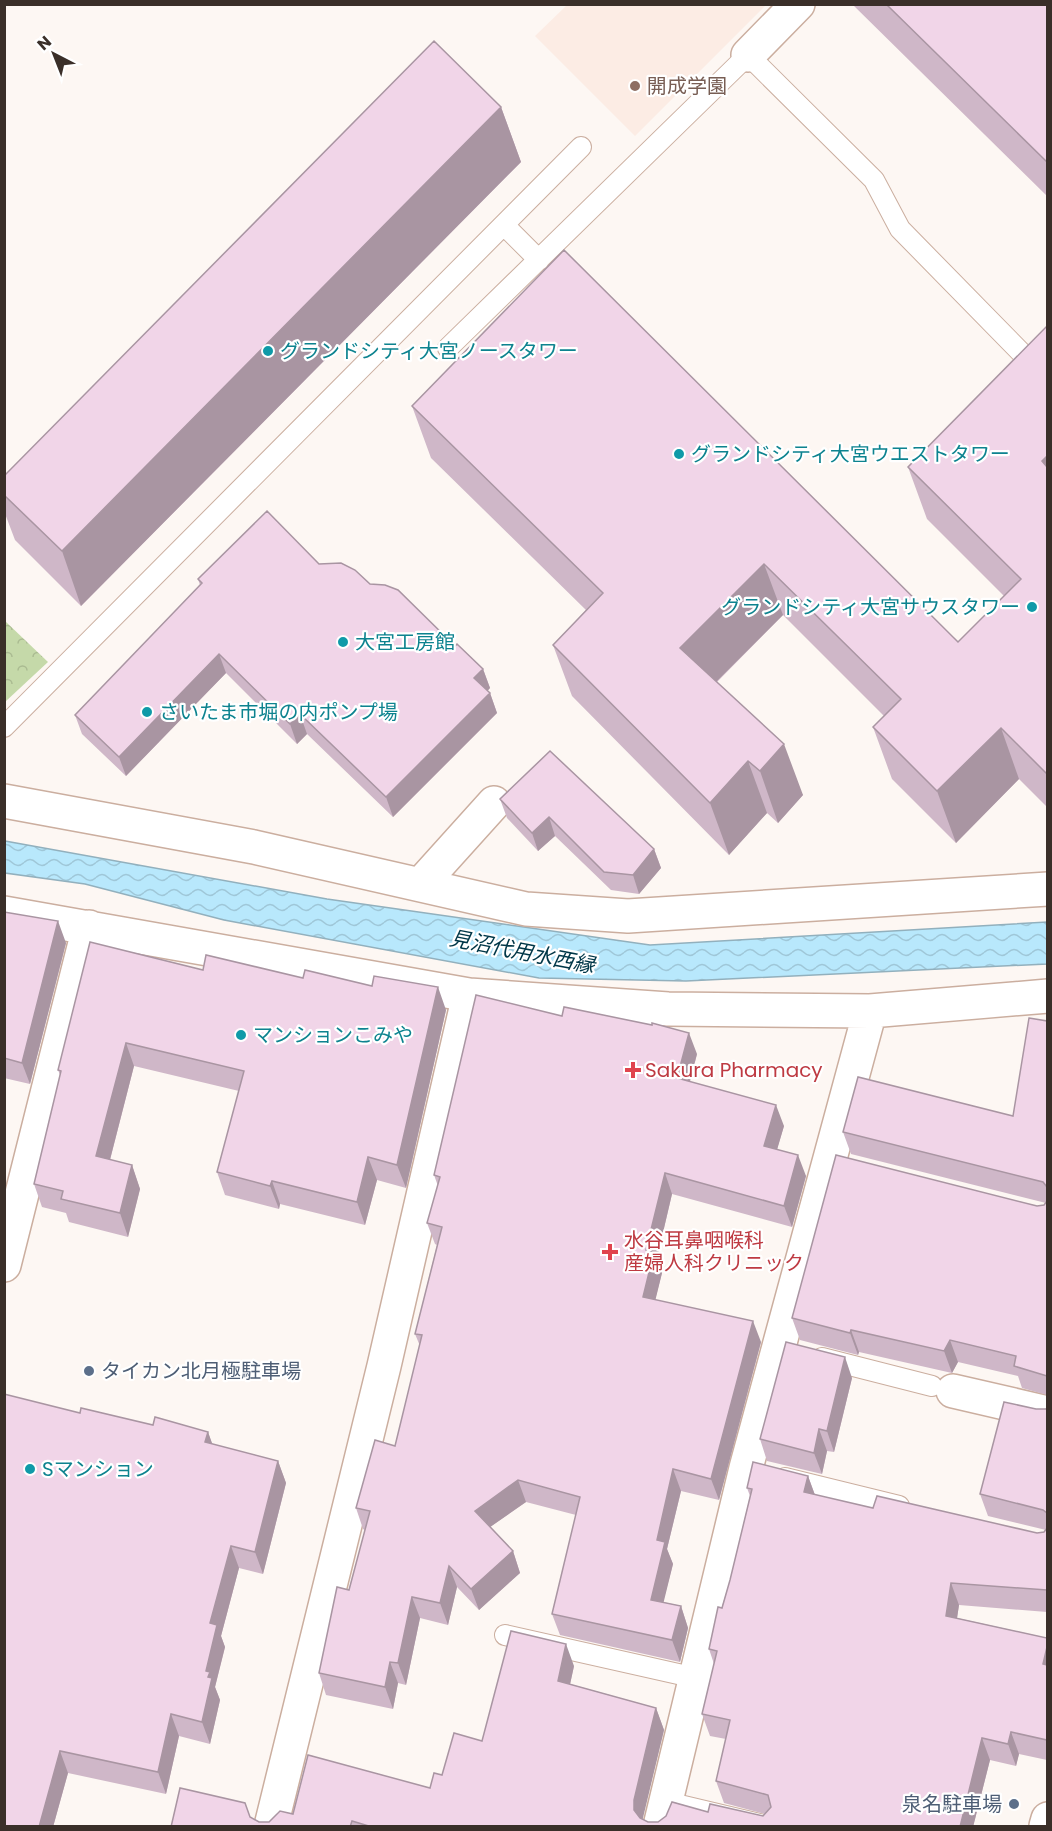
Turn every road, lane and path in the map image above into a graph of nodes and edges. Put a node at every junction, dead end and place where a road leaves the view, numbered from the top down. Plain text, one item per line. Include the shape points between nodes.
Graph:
1 (798, 4) edge
2 (748, 55) junction
3 (581, 147) dead end
4 (504, 225) junction
5 (539, 260) junction
6 (448, 348) dead end
7 (1047, 380) edge
8 (4, 727) edge
9 (4, 801) edge
10 (494, 803) dead end
11 (422, 884) junction
12 (1047, 889) edge
13 (4, 913) edge
14 (89, 927) junction
15 (469, 995) junction
16 (1047, 996) edge
17 (870, 1011) junction
18 (4, 1265) edge
19 (778, 1347) junction
20 (943, 1388) joint
21 (1047, 1413) edge
22 (746, 1468) junction
23 (920, 1511) edge
24 (505, 1635) dead end
25 (696, 1678) junction
26 (663, 1814) edge
27 (1047, 1819) edge
28 (271, 1827) edge
29 (768, 1827) edge
30 (1046, 1827) edge

1 - 2 street
2 - 5 lane
2 - 7 lane via 874,180 900,229
3 - 4 lane
4 - 5 lane
4 - 8 lane
5 - 6 lane
9 - 11 street via 254,847
10 - 11 street
11 - 12 street via 526,909 628,916
13 - 14 street
14 - 15 street
14 - 18 street
15 - 17 street via 668,1009
15 - 28 street via 384,1366
16 - 17 street
17 - 19 street via 840,1164
19 - 20 lane
19 - 22 street
20 - 21 street
22 - 23 lane
22 - 25 street
24 - 25 lane
25 - 26 street
26 - 29 lane
27 - 30 street

